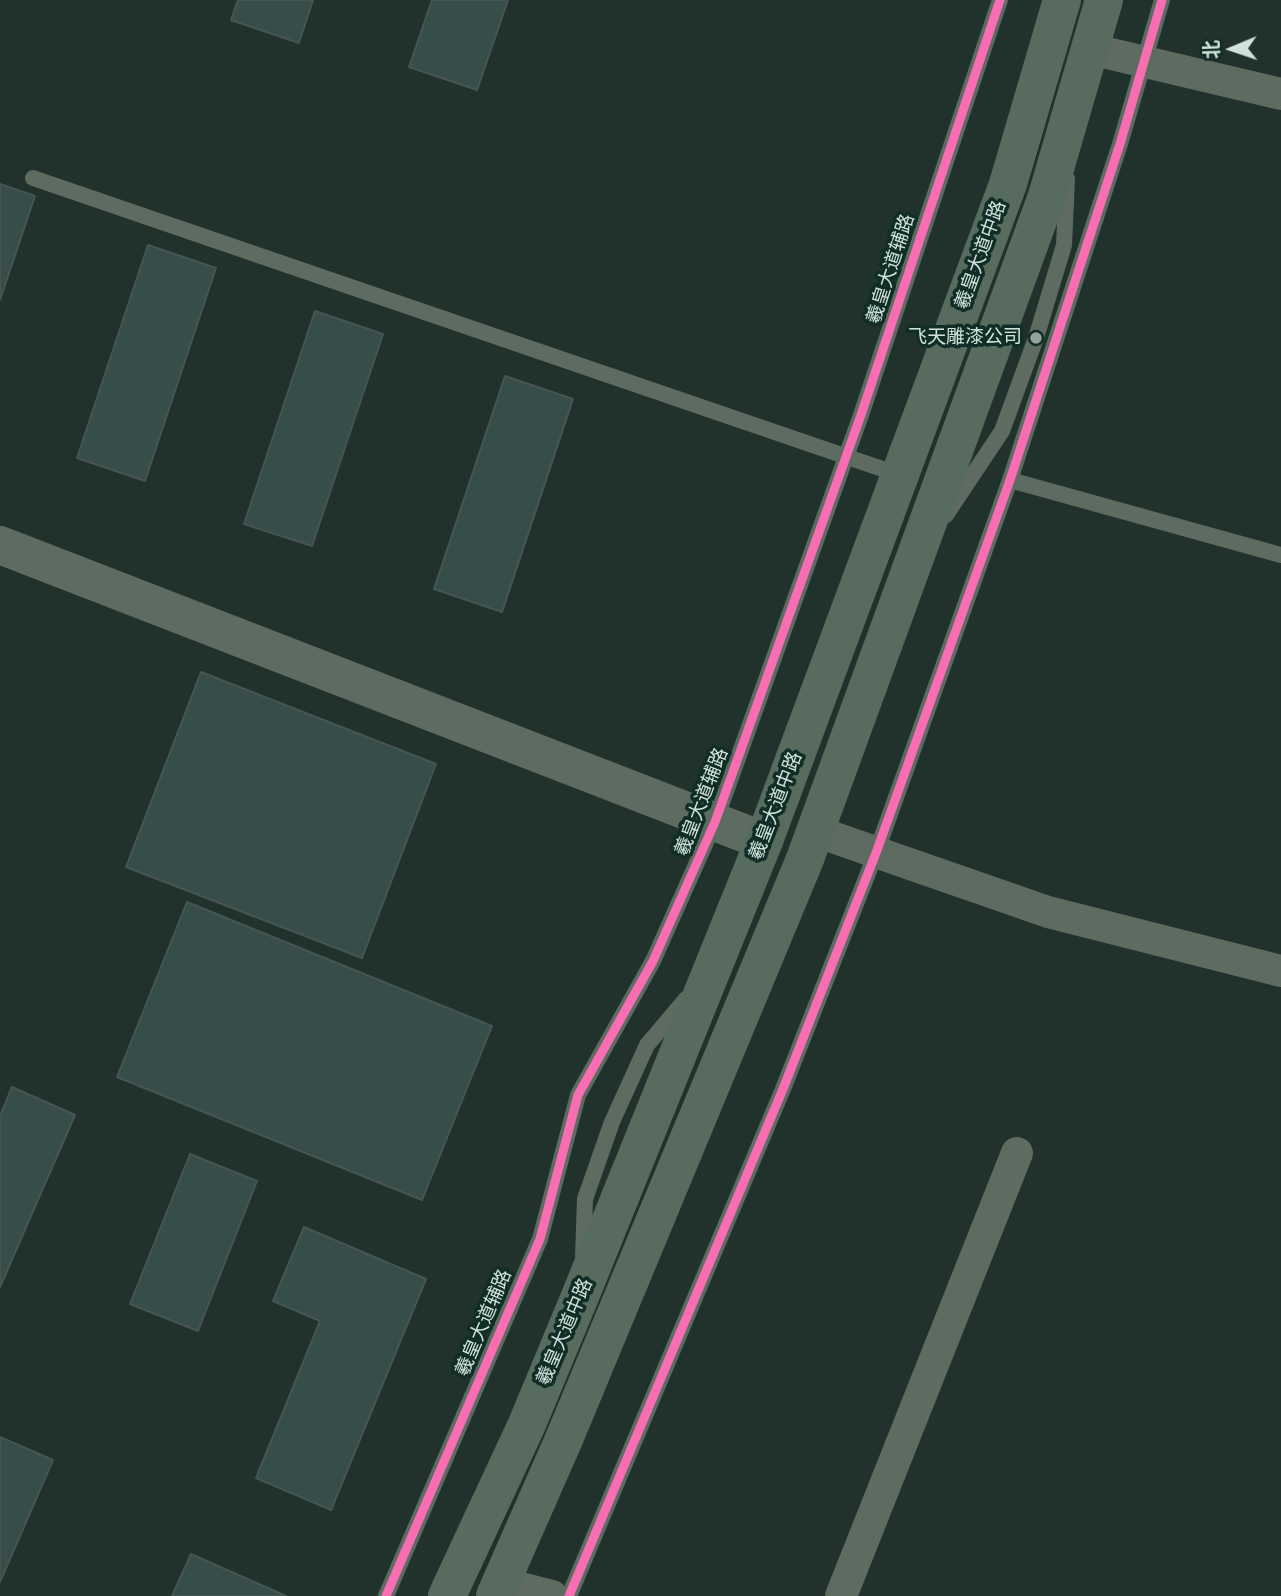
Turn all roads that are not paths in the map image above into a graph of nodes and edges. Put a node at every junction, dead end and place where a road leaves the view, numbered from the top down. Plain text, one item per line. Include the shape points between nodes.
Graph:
1 (1000, 0) edge
2 (1062, 0) edge
3 (1104, 0) edge
4 (1162, 0) edge
5 (1090, 49) junction
6 (1143, 61) junction
7 (1281, 93) edge
8 (33, 178) dead end
9 (847, 456) junction
10 (900, 475) junction
11 (1010, 480) junction
12 (0, 545) edge
13 (1281, 555) edge
14 (715, 822) junction
15 (815, 831) junction
16 (764, 841) junction
17 (876, 853) junction
18 (1281, 971) edge
19 (1017, 1153) dead end
20 (498, 1589) edge
21 (386, 1596) edge
22 (447, 1596) edge
23 (552, 1596) edge
24 (569, 1596) edge
25 (841, 1596) edge

1 - 9 lane, 羲皇大道辅路
2 - 10 main road, 羲皇大道中路 via 1008,184
3 - 5 main road, 羲皇大道中路
4 - 6 lane
5 - 6 street
5 - 15 main road, 羲皇大道中路 via 1047,196
6 - 7 street
6 - 11 lane
8 - 9 lane
9 - 10 lane
9 - 14 lane, 羲皇大道辅路
10 - 16 main road, 羲皇大道中路
11 - 13 lane
11 - 17 lane
12 - 14 street
14 - 16 street
14 - 21 lane, 羲皇大道辅路 via 653,961 578,1095 540,1239
15 - 17 street
15 - 20 main road, 羲皇大道中路
16 - 22 main road, 羲皇大道中路 via 527,1424
17 - 18 street via 1048,912
17 - 24 lane via 783,1089
19 - 25 street
20 - 23 street

